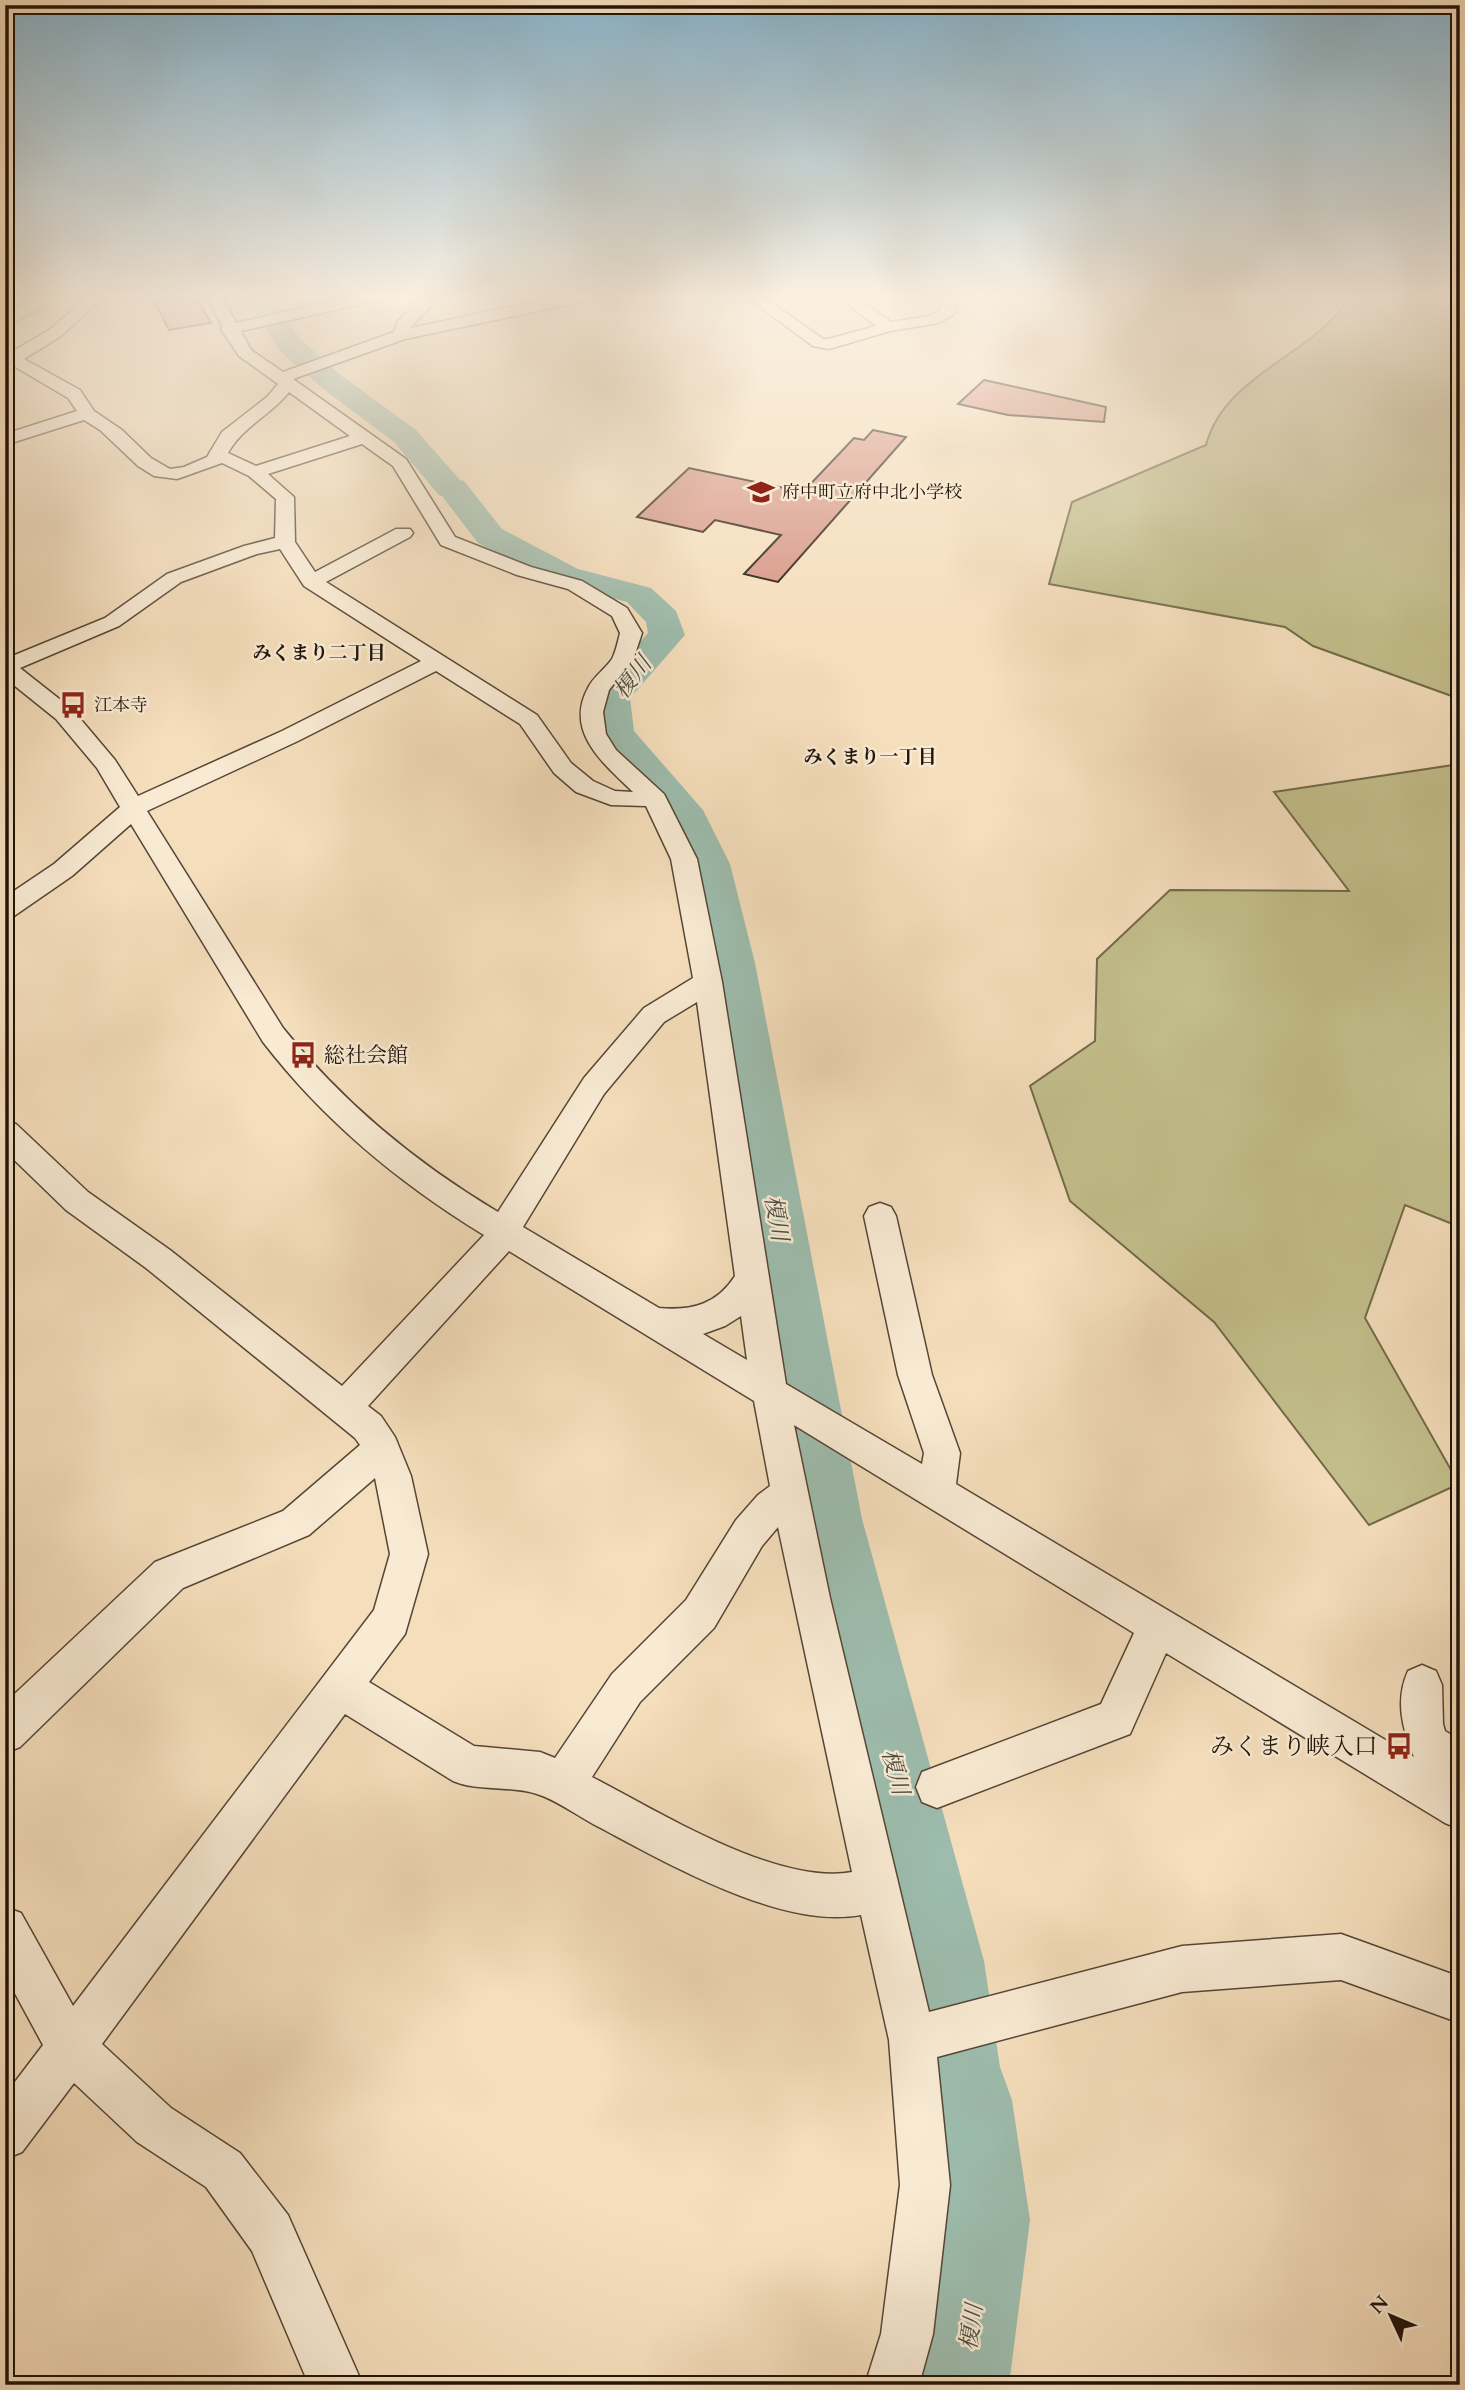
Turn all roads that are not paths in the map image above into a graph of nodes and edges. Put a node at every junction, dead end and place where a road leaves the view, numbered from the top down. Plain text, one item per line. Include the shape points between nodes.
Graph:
1 (84, 408) edge
2 (265, 408) edge
3 (319, 408) edge
4 (87, 413) junction
5 (362, 438) junction
6 (5, 440) edge
7 (215, 459) junction
8 (255, 472) junction
9 (403, 533) dead end
10 (285, 542) junction
11 (311, 582) junction
12 (436, 662) junction
13 (10, 677) edge
14 (655, 799) junction
15 (135, 807) junction
16 (5, 911) edge
17 (708, 982) junction
18 (5, 1132) edge
19 (880, 1216) dead end
20 (504, 1230) junction
21 (753, 1275) junction
22 (654, 1322) junction
23 (779, 1398) junction
24 (345, 1406) junction
25 (382, 1449) junction
26 (936, 1492) junction
27 (789, 1494) junction
28 (1158, 1626) junction
29 (1422, 1685) dead end
30 (340, 1688) junction
31 (5, 1732) edge
32 (1460, 1765) edge
33 (562, 1785) junction
34 (937, 1787) dead end
35 (1460, 1808) edge
36 (878, 1890) junction
37 (5, 1929) edge
38 (1460, 2000) edge
39 (912, 2040) junction
40 (71, 2048) junction
41 (5, 2135) edge
42 (336, 2385) edge
43 (892, 2385) edge

1 - 4 street
2 - 7 street via 229,436
3 - 5 street
4 - 6 street
4 - 7 street via 120,436 135,455 171,474
5 - 8 street
5 - 14 street via 400,463 448,541 575,585 620,612 631,633 622,660 598,689 592,712 594,734 608,755
7 - 8 street via 229,458
8 - 10 street via 285,498
9 - 11 street
10 - 11 street
10 - 13 street via 174,578 112,622
11 - 12 street
12 - 14 street via 529,720 552,757 582,786 611,798
12 - 15 street
13 - 15 street via 47,699 79,730
14 - 17 street via 684,859
15 - 16 street via 63,870
15 - 20 street via 273,1035 299,1070 357,1129 407,1170
17 - 20 street via 654,1015 594,1086
17 - 21 street
18 - 24 street via 77,1201
19 - 26 street via 915,1375 942,1452
20 - 22 street
20 - 24 street via 493,1248
21 - 22 street via 739,1298 716,1316 685,1324
21 - 23 street
22 - 23 street
23 - 26 street
23 - 27 street
24 - 25 street via 368,1427
25 - 30 street via 393,1476 409,1554 391,1620
25 - 31 street via 296,1523 169,1575
26 - 28 street
27 - 33 street via 749,1533 700,1614 626,1688
27 - 36 street
28 - 34 street via 1115,1719
28 - 35 street
29 - 32 street via 1422,1724 1430,1745
30 - 33 street via 468,1766 540,1773
30 - 40 street
33 - 36 street via 695,1854 789,1891 844,1896
36 - 39 street
37 - 40 street
38 - 39 street via 1341,1957 1182,1969
39 - 43 street via 925,2185 907,2334
40 - 41 street
40 - 42 street via 154,2126 223,2170 270,2234

